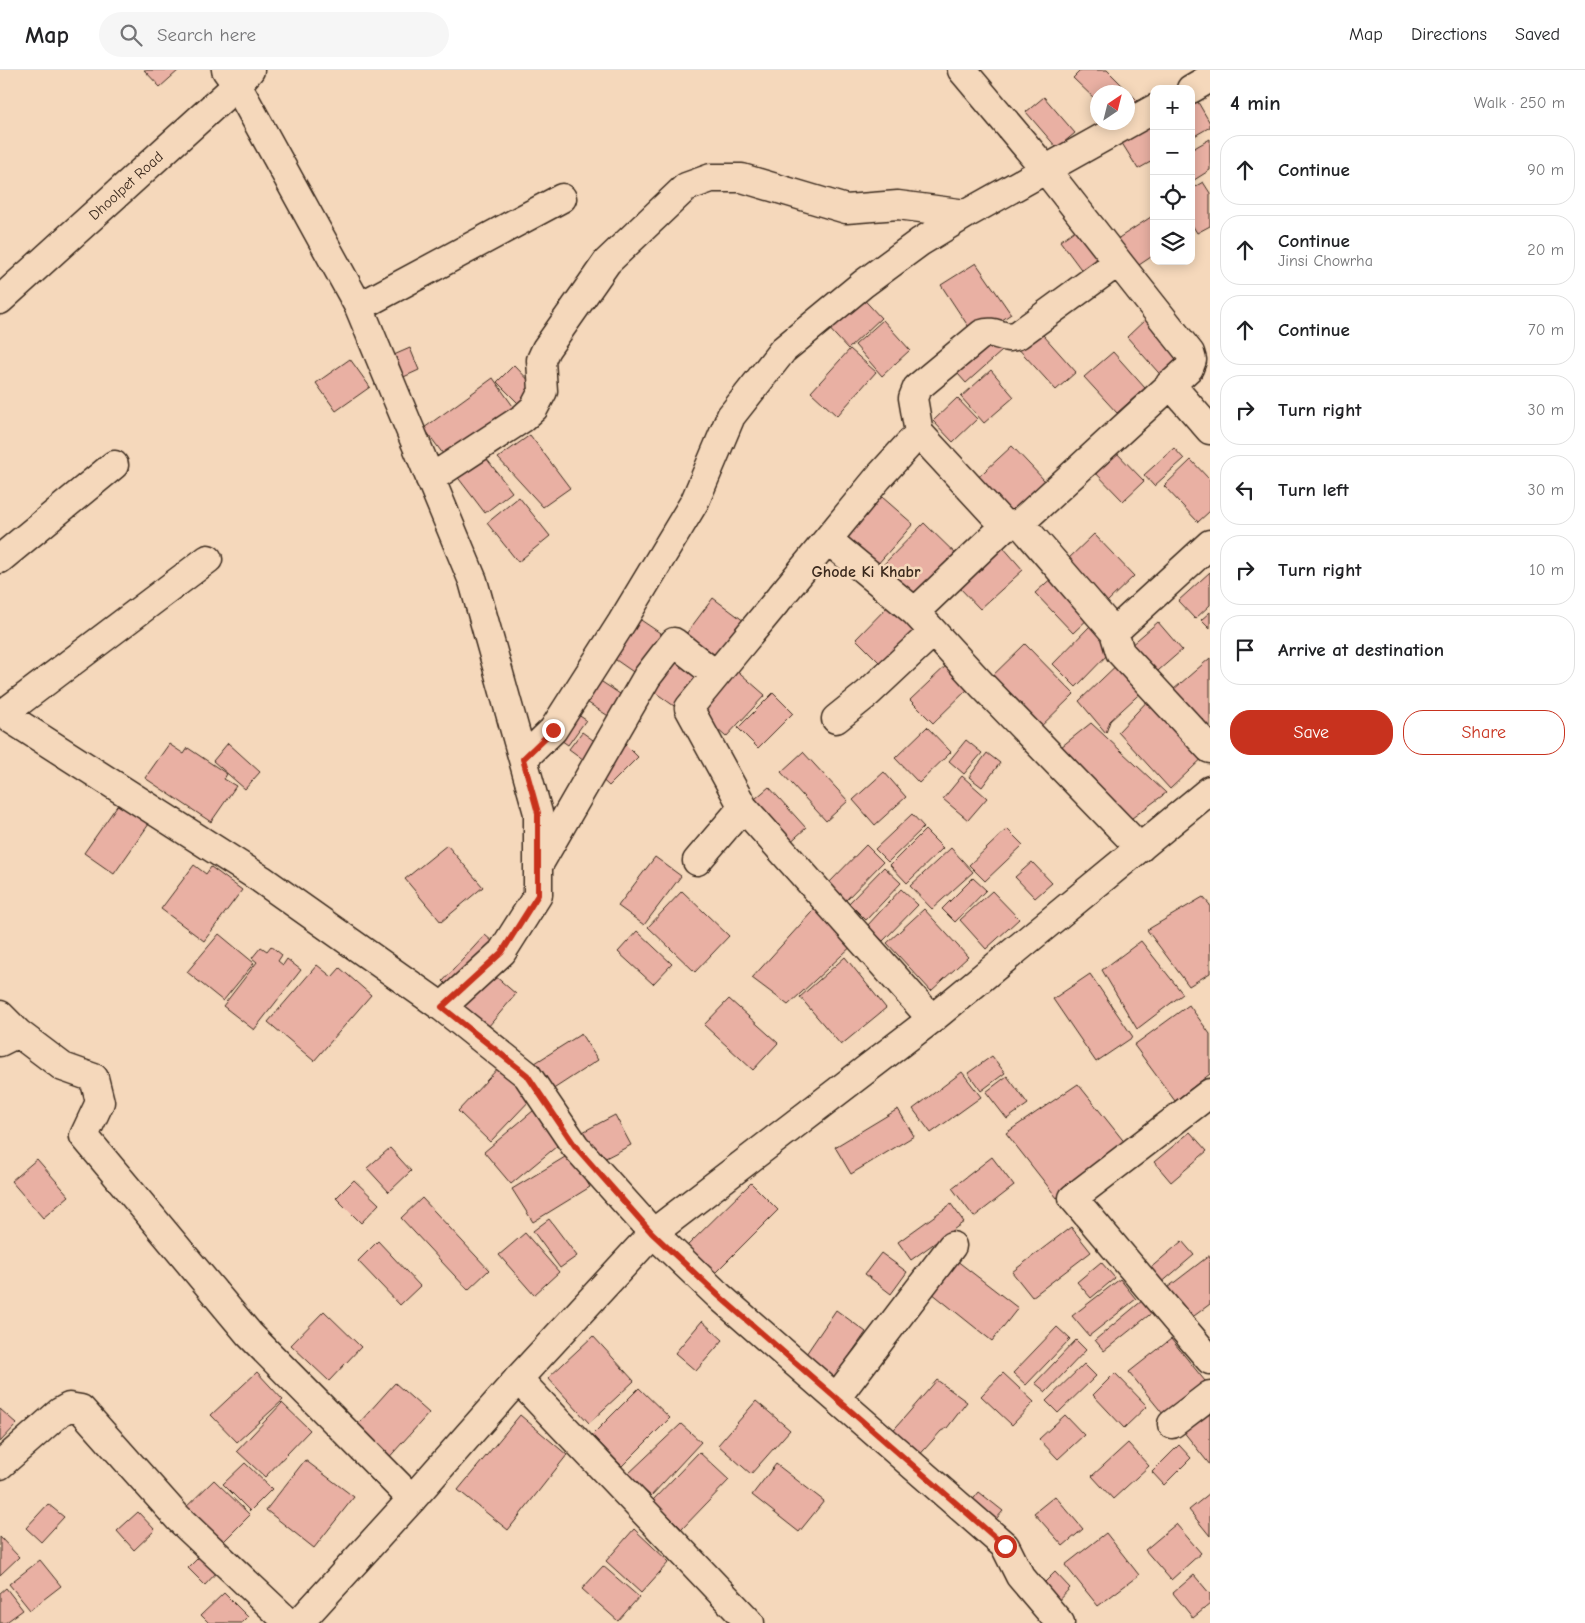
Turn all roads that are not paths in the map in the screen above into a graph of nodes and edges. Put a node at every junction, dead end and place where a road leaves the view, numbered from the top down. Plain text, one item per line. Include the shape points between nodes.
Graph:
1 (962, 70) edge
2 (238, 75) edge
3 (1210, 78) edge
4 (1195, 87) edge
5 (1150, 111) edge
6 (1046, 170) junction
7 (562, 198) dead end
8 (966, 214) junction
9 (1118, 262) junction
10 (0, 300) edge
11 (358, 307) junction
12 (1170, 384) junction
13 (1210, 430) edge
14 (919, 433) junction
15 (114, 465) dead end
16 (430, 479) junction
17 (1013, 525) junction
18 (828, 540) junction
19 (1210, 544) edge
20 (0, 559) edge
21 (208, 560) dead end
22 (915, 612) junction
23 (933, 632) junction
24 (1114, 632) junction
25 (716, 675) junction
26 (1, 713) edge
27 (836, 719) dead end
28 (1210, 749) edge
29 (523, 759) junction
30 (1210, 790) edge
31 (744, 807) junction
32 (1140, 848) junction
33 (697, 861) dead end
34 (539, 864) junction
35 (442, 1007) junction
36 (932, 1019) junction
37 (6, 1030) edge
38 (1210, 1093) edge
39 (652, 1233) junction
40 (952, 1246) dead end
41 (1210, 1360) edge
42 (518, 1379) junction
43 (1210, 1395) edge
44 (836, 1398) junction
45 (1172, 1424) dead end
46 (0, 1465) edge
47 (412, 1499) junction
48 (740, 1619) edge
49 (288, 1623) edge
50 (299, 1623) edge
51 (1060, 1623) edge

1 - 6 street
2 - 10 street, Dhoolpet Road
2 - 11 street
3 - 4 street
5 - 6 street
6 - 8 street
6 - 9 street
7 - 11 street
8 - 16 street via 898,205 846,209 742,178 711,178 686,188 607,262 546,349 541,360 543,391 534,408 524,418
8 - 29 street via 920,242 870,279 783,350 731,416 695,501 553,730
9 - 12 street via 1190,353 1189,368
9 - 14 street via 1018,336 982,334 925,381 913,398
11 - 16 street
12 - 13 street
12 - 17 street
14 - 17 street
14 - 18 street
15 - 20 street
16 - 29 street via 473,581
17 - 22 street
17 - 24 street
18 - 22 street
18 - 25 street
19 - 24 street
21 - 26 street
22 - 23 street
23 - 27 street
23 - 32 street
24 - 28 street via 1120,652
25 - 31 street via 689,708
25 - 34 street via 674,642 647,677
26 - 35 street via 261,879
29 - 34 street via 538,813
30 - 32 street
31 - 33 street
31 - 36 street
32 - 36 street
34 - 35 street via 538,895 502,952
35 - 39 street via 527,1075 575,1146
36 - 39 street
37 - 47 street via 63,1067 94,1078 100,1102 84,1136 249,1334
38 - 41 street via 1073,1198
39 - 42 street
39 - 44 street
40 - 44 street
42 - 47 street
42 - 48 street
43 - 45 street
44 - 51 street via 1005,1546 1020,1576
46 - 49 street via 60,1412 69,1407 81,1409 178,1518
47 - 50 street

